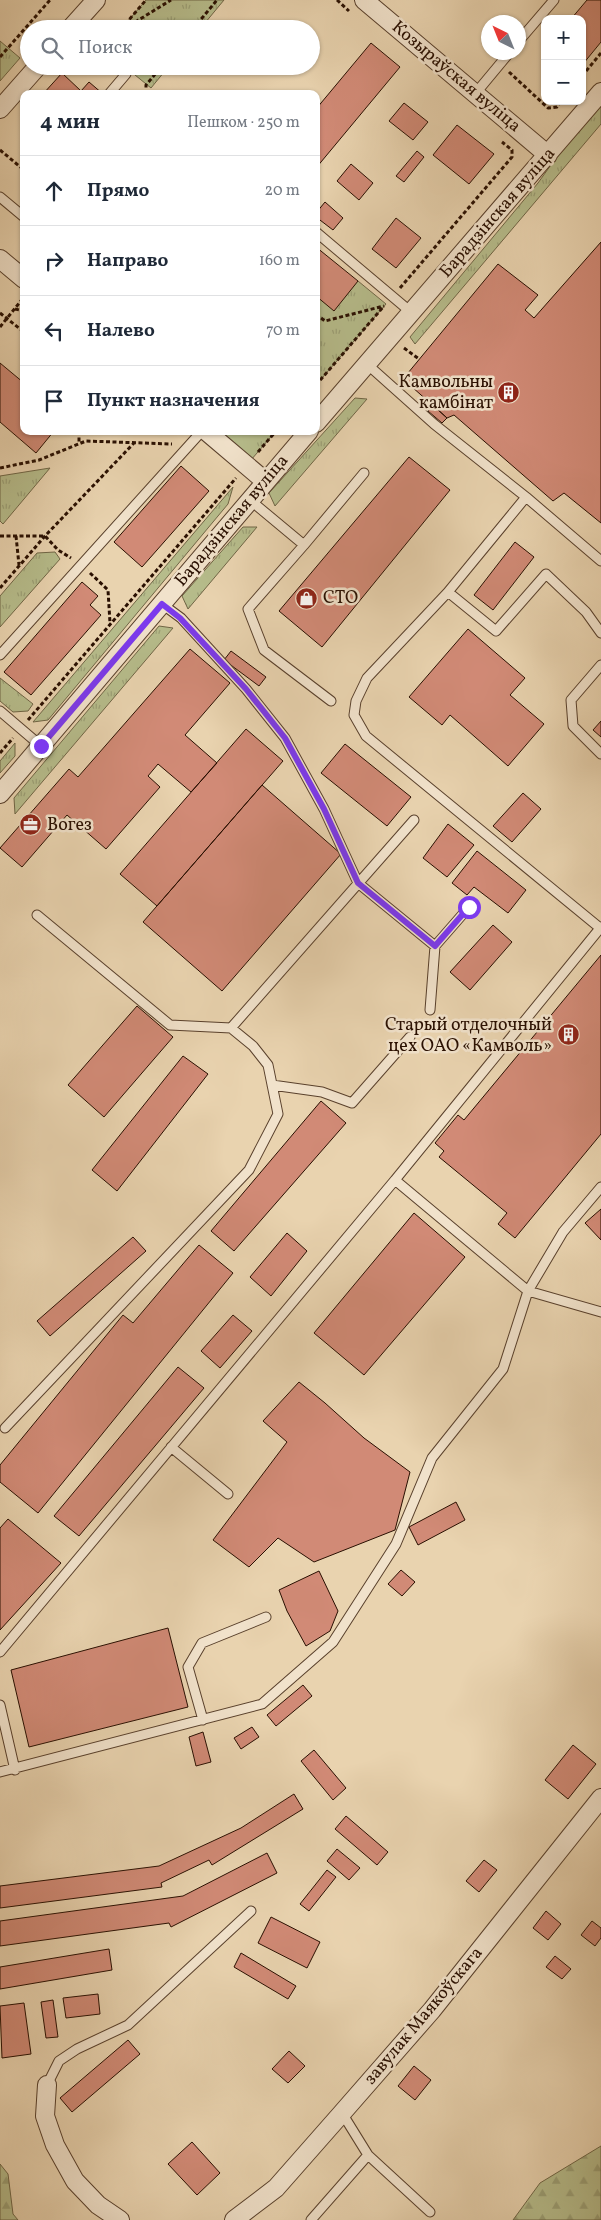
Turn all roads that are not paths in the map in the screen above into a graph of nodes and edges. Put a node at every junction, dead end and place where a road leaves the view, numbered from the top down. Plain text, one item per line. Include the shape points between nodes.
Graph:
1 (96, 0) edge
2 (365, 0) edge
3 (554, 0) edge
4 (79, 20) edge
5 (526, 33) edge
6 (503, 60) edge
7 (30, 75) edge
8 (125, 75) edge
9 (112, 90) edge
10 (601, 92) edge
11 (475, 94) junction
12 (0, 109) edge
13 (548, 154) junction
14 (0, 197) edge
15 (20, 214) edge
16 (320, 235) edge
17 (0, 259) edge
18 (20, 276) edge
19 (412, 313) junction
20 (368, 365) junction
21 (320, 419) edge
22 (200, 435) edge
23 (209, 435) edge
24 (305, 435) edge
25 (364, 473) dead end
26 (265, 481) junction
27 (526, 497) junction
28 (250, 500) junction
29 (304, 545) junction
30 (601, 561) edge
31 (448, 592) junction
32 (162, 604) junction
33 (601, 633) edge
34 (0, 655) edge
35 (601, 665) edge
36 (331, 701) dead end
37 (0, 711) edge
38 (41, 746) junction
39 (601, 754) edge
40 (0, 794) edge
41 (414, 820) dead end
42 (358, 883) junction
43 (469, 907) dead end
44 (37, 915) dead end
45 (601, 928) edge
46 (435, 946) junction
47 (430, 1010) dead end
48 (231, 1028) junction
49 (410, 1037) dead end
50 (272, 1085) junction
51 (395, 1180) junction
52 (601, 1187) edge
53 (528, 1291) junction
54 (601, 1312) edge
55 (5, 1428) dead end
56 (171, 1447) junction
57 (228, 1494) dead end
58 (266, 1617) dead end
59 (0, 1652) edge
60 (0, 1705) edge
61 (203, 1720) junction
62 (15, 1770) junction
63 (0, 1772) edge
64 (601, 1798) edge
65 (252, 1911) dead end
66 (47, 2085) joint
67 (342, 2113) junction
68 (368, 2154) junction
69 (430, 2212) dead end
70 (120, 2220) edge
71 (234, 2220) edge
72 (311, 2220) edge

1 - 4 street
2 - 11 street, Козыраўская вуліца
3 - 5 lane
6 - 11 lane
7 - 12 street
8 - 9 lane
10 - 13 street, Барадзінская вуліца
11 - 13 street, Козыраўская вуліца
13 - 19 street, Барадзінская вуліца
14 - 15 lane
16 - 19 lane
17 - 18 street
19 - 20 street, Барадзінская вуліца
20 - 21 street, Барадзінская вуліца
20 - 27 lane via 434,424
22 - 34 lane
23 - 26 street
24 - 26 street, Барадзінская вуліца
25 - 29 lane
26 - 28 street, Барадзінская вуліца
27 - 30 lane
27 - 31 lane
28 - 29 lane
28 - 32 street, Барадзінская вуліца
29 - 36 lane via 248,609 264,650
31 - 33 lane via 496,631 546,574 586,612
31 - 45 lane via 367,678 356,701 354,715 366,736
32 - 38 street, Барадзінская вуліца
32 - 42 lane via 187,625 246,689 285,738 324,809
35 - 39 lane via 571,700 573,726
37 - 38 lane
38 - 40 street, Барадзінская вуліца
41 - 42 lane
42 - 46 lane
42 - 48 lane
43 - 46 lane
44 - 48 lane via 170,1025
45 - 51 lane
46 - 47 lane
48 - 50 lane via 253,1046 268,1065
49 - 50 lane via 352,1103 322,1092
50 - 55 lane via 278,1114 249,1170
51 - 53 lane
51 - 56 lane
52 - 53 lane via 563,1232
53 - 54 lane
53 - 61 lane via 502,1369 432,1458 396,1544 333,1642 262,1704
56 - 57 lane
56 - 59 lane
58 - 61 lane via 202,1643 188,1667
60 - 62 lane
61 - 62 lane
62 - 63 lane
64 - 67 street, завулак Маякоўскага via 432,2010
65 - 66 lane via 128,2025 59,2061
66 - 70 street via 45,2116 55,2145 75,2180 98,2205
67 - 68 lane
67 - 71 street, завулак Маякоўскага via 276,2188
68 - 69 lane
68 - 72 lane

